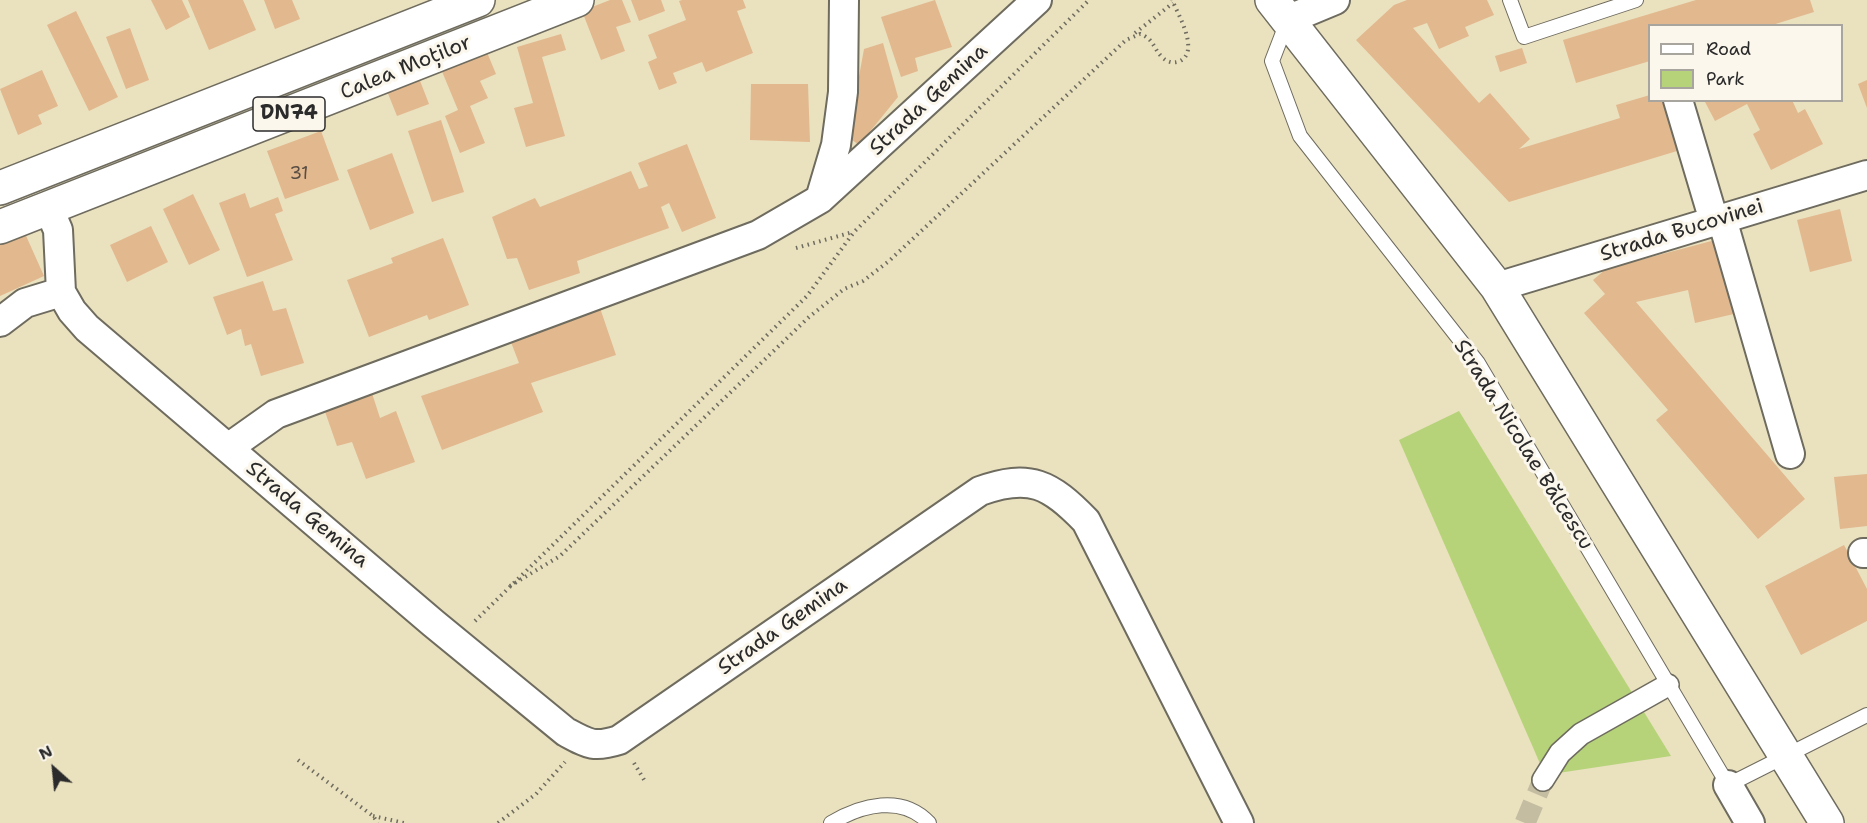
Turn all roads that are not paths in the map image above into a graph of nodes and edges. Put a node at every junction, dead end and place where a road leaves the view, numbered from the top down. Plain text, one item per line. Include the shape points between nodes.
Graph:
1 (478, 0) edge
2 (577, 0) edge
3 (844, 0) edge
4 (1037, 0) edge
5 (1335, 0) edge
6 (1510, 0) edge
7 (1636, 0) edge
8 (1279, 10) edge
9 (1679, 102) edge
10 (1867, 174) edge
11 (0, 188) edge
12 (820, 199) junction
13 (49, 209) junction
14 (1718, 220) junction
15 (0, 227) edge
16 (1497, 287) junction
17 (61, 292) junction
18 (0, 321) edge
19 (228, 448) junction
20 (1790, 454) dead end
21 (1668, 685) junction
22 (1867, 715) edge
23 (1787, 754) junction
24 (1543, 780) tunnel mouth
25 (1728, 785) junction
26 (831, 823) edge
27 (929, 823) edge
28 (1239, 823) edge
29 (1750, 823) edge
30 (1827, 823) edge

1 - 11 main road, Calea Moților / DN74
2 - 13 main road, Calea Moților / DN74
3 - 12 street, Strada Gemina via 843,92 836,145
4 - 12 street, Strada Gemina
5 - 8 street
6 - 7 lane via 1524,37
8 - 16 main road
8 - 21 lane, Strada Nicolae Bălcescu via 1272,61 1300,136 1478,363
9 - 14 street
10 - 14 street, Strada Bucovinei
12 - 19 street, Strada Gemina via 758,235 276,414
13 - 15 main road, Calea Moților / DN74
13 - 17 street via 58,230
14 - 16 street, Strada Bucovinei
14 - 20 street
16 - 23 main road
17 - 18 street via 26,303
17 - 19 street, Strada Gemina via 87,328
19 - 28 street, Strada Gemina via 566,732 599,746 619,740 980,491 1006,482 1029,482 1061,495 1086,521
21 - 24 street via 1576,737
21 - 25 lane, Strada Nicolae Bălcescu
22 - 23 lane
23 - 25 lane
23 - 30 main road
25 - 29 street
26 - 27 lane via 862,808 894,804

